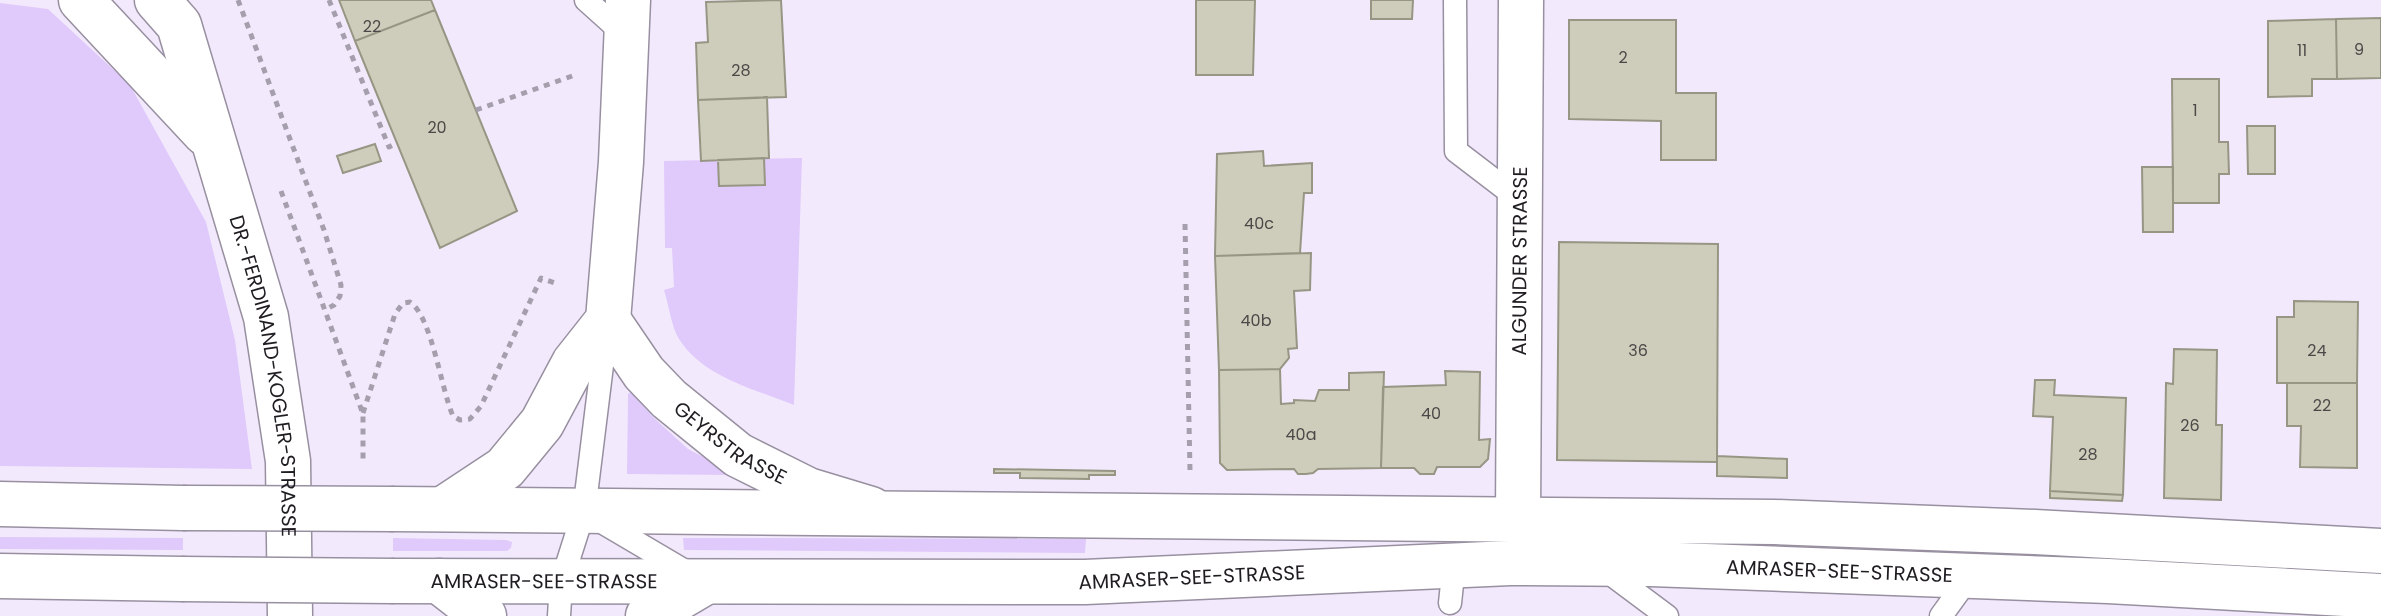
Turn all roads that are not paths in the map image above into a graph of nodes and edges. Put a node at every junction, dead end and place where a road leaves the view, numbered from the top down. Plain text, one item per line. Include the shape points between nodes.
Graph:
1 (81, 0) edge
2 (157, 0) edge
3 (586, 0) edge
4 (1455, 0) edge
5 (1521, 0) edge
6 (627, 19) edge
7 (212, 141) junction
8 (1520, 200) junction
9 (608, 320) junction
10 (0, 504) edge
11 (443, 509) junction
12 (584, 511) junction
13 (888, 514) junction
14 (1518, 521) junction
15 (2381, 551) edge
16 (1597, 564) junction
17 (0, 576) edge
18 (1970, 576) junction
19 (439, 581) junction
20 (704, 583) junction
21 (2381, 596) edge
22 (560, 599) edge
23 (290, 616) edge
24 (484, 616) edge
25 (648, 616) edge
26 (1667, 616) edge
27 (1941, 616) edge

1 - 7 main road, DR.-FERDINAND-KOGLER-STRASSE
2 - 7 main road, DR.-FERDINAND-KOGLER-STRASSE via 179,25
3 - 6 lane
4 - 8 lane via 1456,151
5 - 8 main road, ALGUNDER STRASSE
6 - 9 main road
7 - 23 main road, DR.-FERDINAND-KOGLER-STRASSE via 266,317 288,461
8 - 14 main road, ALGUNDER STRASSE
9 - 11 main road via 574,363 542,423 505,468
9 - 12 lane
9 - 13 main road, GEYRSTRASSE via 661,391 738,455 808,490
10 - 11 main road, bridge
11 - 12 main road
12 - 13 main road
12 - 20 lane
12 - 22 lane
13 - 14 main road
14 - 15 main road via 1775,522
16 - 18 main road, AMRASER-SEE-STRASSE
16 - 20 main road, AMRASER-SEE-STRASSE via 1452,584
16 - 26 lane
17 - 19 main road, AMRASER-SEE-STRASSE, bridge
18 - 21 main road, AMRASER-SEE-STRASSE
18 - 27 lane
19 - 22 main road, AMRASER-SEE-STRASSE
19 - 24 main road
20 - 22 main road, AMRASER-SEE-STRASSE
20 - 25 main road

